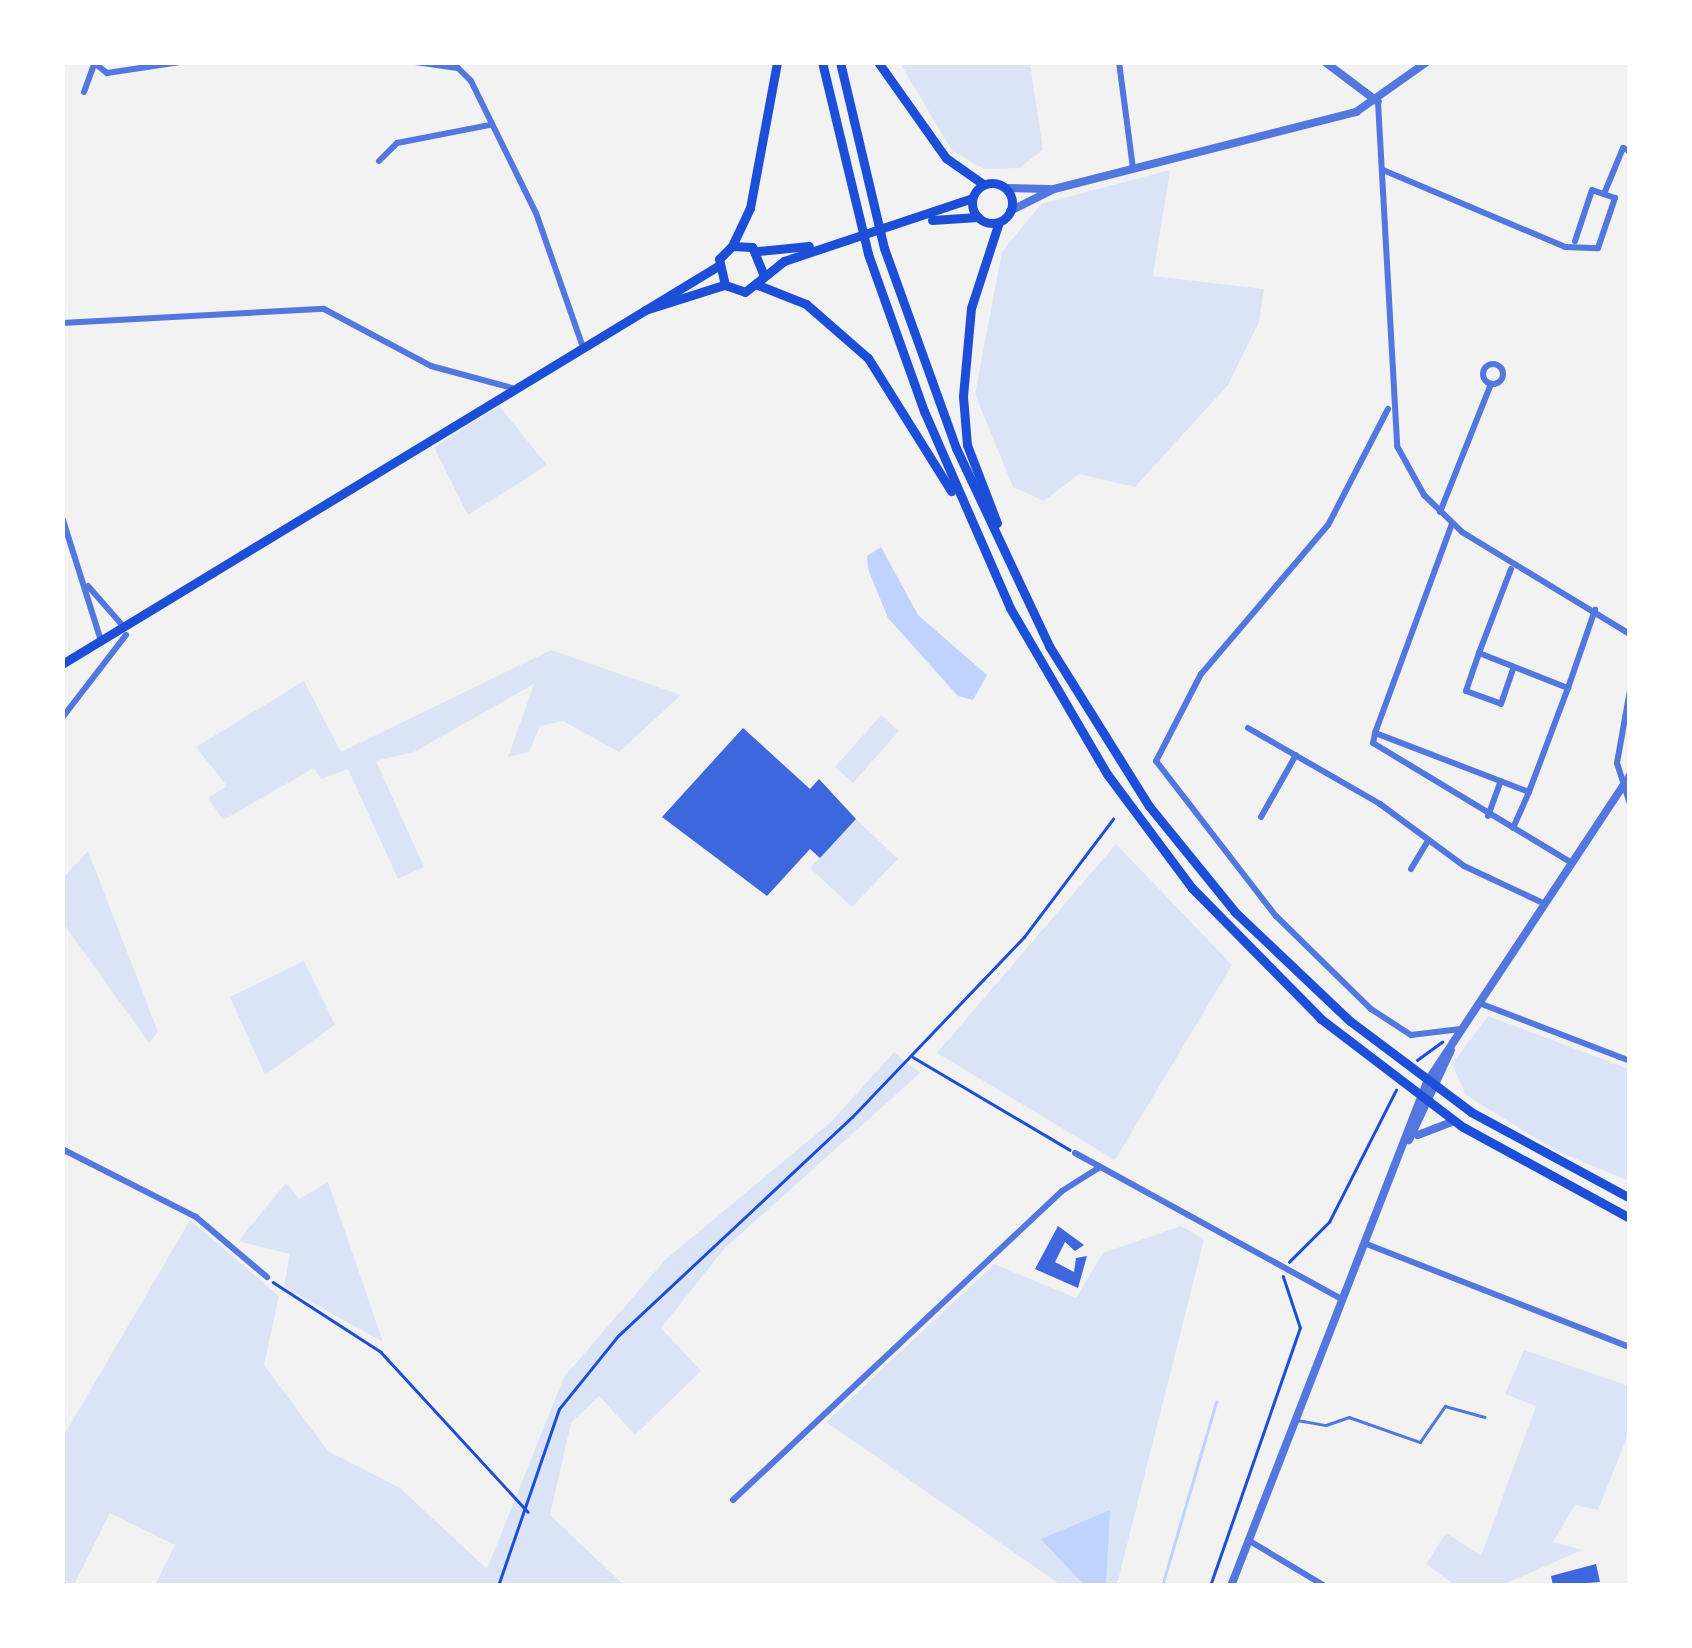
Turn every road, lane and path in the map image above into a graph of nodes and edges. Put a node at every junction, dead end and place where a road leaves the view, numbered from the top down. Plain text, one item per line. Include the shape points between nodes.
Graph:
1 (180, 62) edge
2 (415, 62) edge
3 (777, 62) edge
4 (822, 62) edge
5 (840, 62) edge
6 (878, 62) edge
7 (1119, 62) edge
8 (1325, 62) edge
9 (1427, 62) edge
10 (94, 64) edge
11 (84, 92) dead end
12 (1378, 102) junction
13 (490, 124) junction
14 (1630, 151) edge
15 (380, 161) dead end
16 (1133, 169) junction
17 (1382, 170) junction
18 (983, 184) junction
19 (1006, 188) junction
20 (1054, 189) junction
21 (1604, 194) junction
22 (972, 198) junction
23 (1010, 211) junction
24 (978, 218) junction
25 (924, 220) junction
26 (1000, 222) junction
27 (1575, 241) junction
28 (832, 244) junction
29 (732, 246) junction
30 (758, 251) junction
31 (718, 266) junction
32 (761, 280) junction
33 (724, 285) junction
34 (633, 314) junction
35 (62, 323) edge
36 (582, 344) junction
37 (552, 363) junction
38 (560, 374) dead end
39 (1492, 384) dead end
40 (512, 388) junction
41 (1388, 409) junction
42 (1440, 512) junction
43 (62, 517) edge
44 (1452, 524) junction
45 (978, 543) junction
46 (1511, 568) junction
47 (84, 581) junction
48 (1030, 610) junction
49 (1595, 610) junction
50 (1628, 630) edge
51 (124, 631) junction
52 (100, 640) junction
53 (1479, 653) junction
54 (62, 664) edge
55 (1514, 667) junction
56 (1568, 688) junction
57 (1630, 690) edge
58 (62, 718) edge
59 (1248, 728) dead end
60 (1375, 733) junction
61 (1296, 755) junction
62 (1630, 775) edge
63 (1502, 782) junction
64 (1621, 790) junction
65 (1529, 792) junction
66 (1630, 804) edge
67 (1488, 816) junction
68 (1261, 817) dead end
69 (1114, 819) dead end
70 (1513, 828) junction
71 (1428, 840) junction
72 (1572, 863) junction
73 (1411, 869) dead end
74 (1546, 904) junction
75 (1479, 1004) junction
76 (1461, 1030) junction
77 (1454, 1041) junction
78 (910, 1056) junction
79 (1630, 1061) edge
80 (1427, 1082) junction
81 (1396, 1090) dead end
82 (1438, 1090) junction
83 (1420, 1098) junction
84 (1431, 1105) junction
85 (1454, 1121) junction
86 (1406, 1144) junction
87 (62, 1149) edge
88 (1075, 1154) joint
89 (1100, 1168) junction
90 (1630, 1198) edge
91 (1630, 1218) edge
92 (1364, 1243) junction
93 (1283, 1269) junction
94 (267, 1277) joint
95 (1340, 1298) junction
96 (1630, 1346) edge
97 (1485, 1417) dead end
98 (1294, 1418) junction
99 (733, 1500) dead end
100 (530, 1513) junction
101 (1248, 1540) junction
102 (498, 1586) edge
103 (1210, 1586) edge
104 (1231, 1586) edge
105 (1325, 1586) edge

1 - 10 street via 127,73
2 - 13 street via 465,74
3 - 29 main road via 750,208
4 - 45 main road via 868,254
5 - 48 main road via 863,175 915,340
6 - 18 main road via 946,158
7 - 16 street
8 - 12 street
9 - 12 street
10 - 11 street
12 - 16 street
12 - 17 street
13 - 15 street via 388,146
13 - 36 street via 536,213
14 - 21 street via 1623,148
16 - 20 street
17 - 27 street via 1517,232 1565,247
17 - 41 street
18 - 19 main road
18 - 22 main road
19 - 20 street
19 - 23 main road
20 - 23 street
21 - 27 street via 1592,190
21 - 27 street via 1615,198 1598,248
22 - 24 main road
22 - 25 main road
23 - 26 main road
24 - 25 main road
24 - 26 main road
25 - 28 main road
26 - 48 main road via 971,308 964,421
28 - 30 main road
28 - 32 main road
29 - 30 main road
29 - 31 main road
30 - 32 main road
31 - 33 main road
31 - 34 main road
32 - 33 main road
32 - 45 main road via 806,304 868,358
33 - 34 main road
34 - 36 main road
35 - 40 street via 324,309 431,366
36 - 37 main road
37 - 38 street
37 - 40 main road
39 - 42 street
40 - 51 main road
41 - 42 street via 1406,466
41 - 76 street via 1328,525 1201,674 1156,761 1276,916 1362,1002 1411,1035
42 - 44 street
43 - 47 street
44 - 46 street
44 - 60 street
45 - 83 main road via 1070,716 1163,852 1298,999
46 - 49 street
46 - 53 street
47 - 51 street
47 - 52 street
48 - 80 main road via 1120,764 1205,876 1310,986
49 - 50 street
49 - 56 street
51 - 52 main road
51 - 58 street
52 - 54 main road
53 - 55 street
53 - 55 street via 1466,691 1501,704
55 - 56 street
56 - 65 street
57 - 64 street
59 - 61 street
60 - 63 street
60 - 67 street via 1376,752
61 - 68 street
61 - 71 street
62 - 64 street
63 - 65 street
63 - 67 street
64 - 66 street
64 - 72 street
65 - 70 street
67 - 70 street
69 - 78 path via 1062,893
70 - 72 street
71 - 73 street
71 - 74 street
72 - 74 street
74 - 75 street
75 - 76 street
75 - 79 street
76 - 77 street
77 - 80 street
77 - 82 street
78 - 88 path
78 - 100 path via 618,1336 559,1410
80 - 82 main road
80 - 83 street
81 - 93 path via 1330,1222
82 - 84 street
82 - 90 main road
83 - 84 main road
83 - 86 street
84 - 85 main road
84 - 86 street
85 - 86 street
85 - 91 main road
86 - 92 street
87 - 94 street via 196,1216
88 - 89 street
89 - 93 street
89 - 99 street via 1062,1191
92 - 95 street
92 - 96 street
93 - 95 street
93 - 103 path via 1300,1328
94 - 100 path via 381,1352
95 - 98 street
97 - 98 lane via 1446,1406 1420,1442 1348,1417 1326,1426
98 - 101 street
100 - 102 path
101 - 104 street
101 - 105 street

